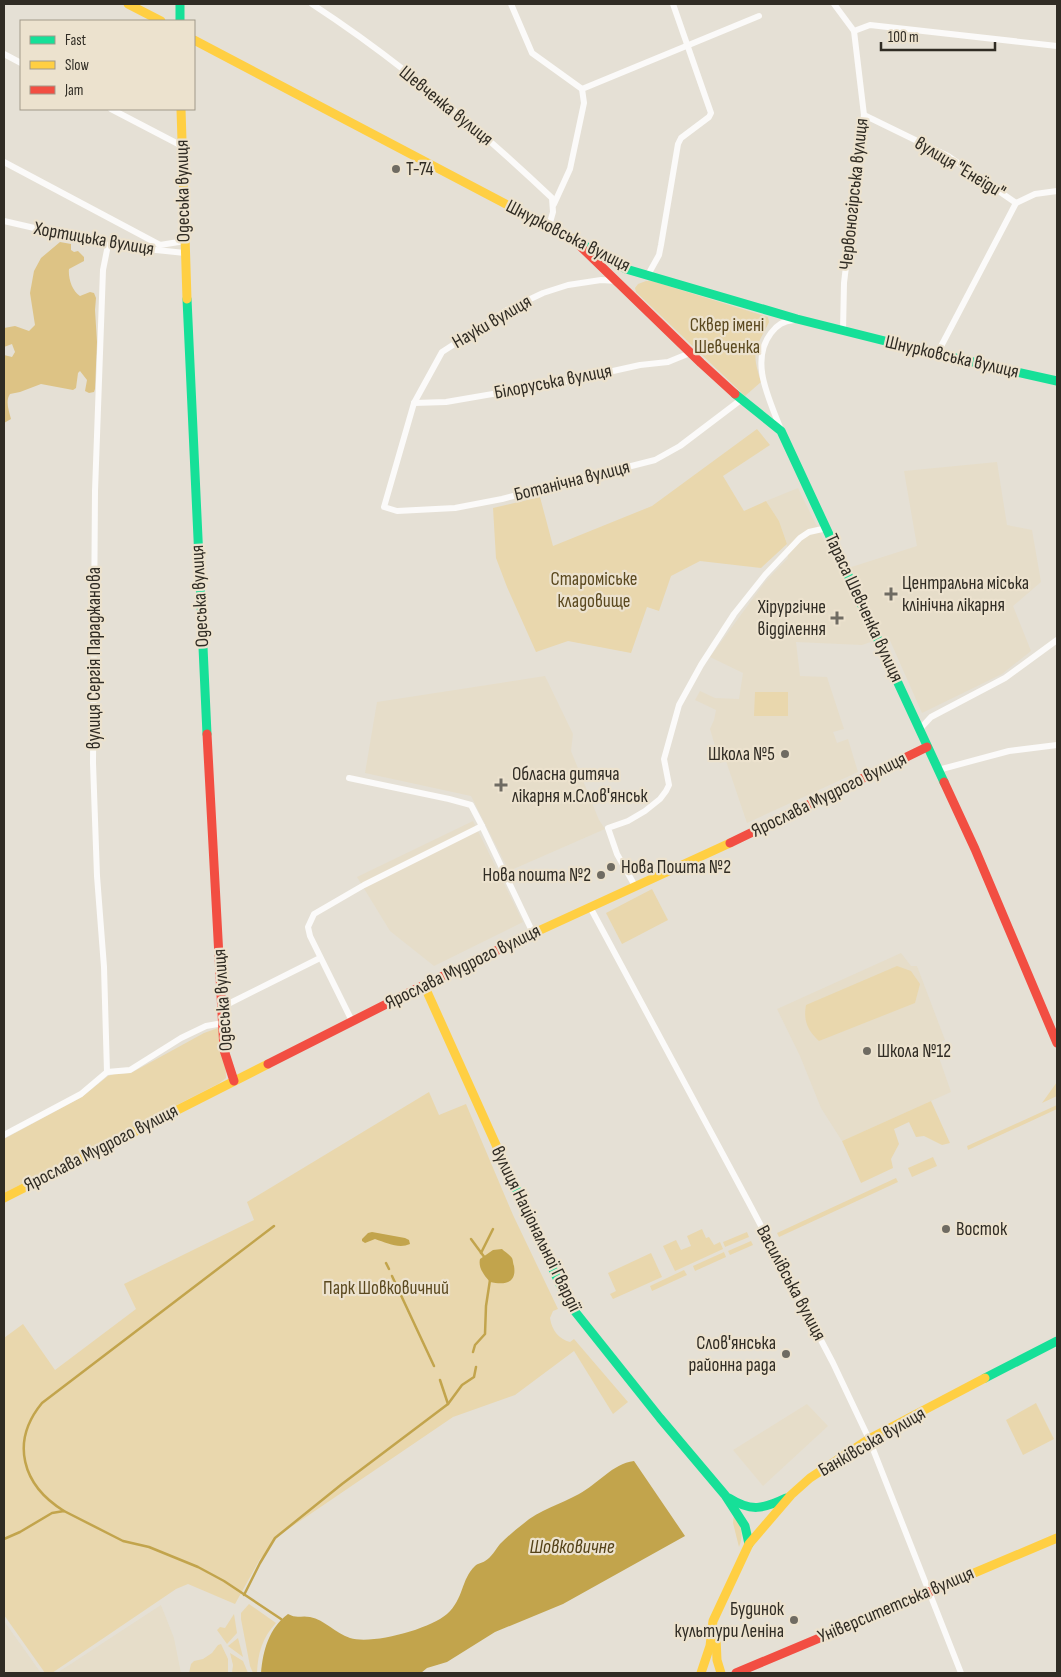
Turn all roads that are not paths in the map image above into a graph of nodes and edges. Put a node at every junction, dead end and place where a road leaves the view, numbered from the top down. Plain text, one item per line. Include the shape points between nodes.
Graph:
1 (128, 4) edge
2 (180, 4) edge
3 (312, 4) edge
4 (511, 4) edge
5 (673, 4) edge
6 (834, 4) edge
7 (759, 16) dead end
8 (159, 20) edge
9 (180, 20) edge
10 (854, 31) junction
11 (195, 41) edge
12 (688, 45) junction
13 (1057, 46) edge
14 (4, 54) edge
15 (20, 62) edge
16 (582, 89) junction
17 (113, 110) edge
18 (181, 110) edge
19 (864, 115) junction
20 (182, 146) junction
21 (4, 162) edge
22 (1057, 191) edge
23 (1016, 203) junction
24 (554, 204) junction
25 (4, 221) edge
26 (549, 226) junction
27 (185, 241) junction
28 (575, 241) junction
29 (108, 245) junction
30 (185, 253) junction
31 (651, 276) junction
32 (618, 282) junction
33 (797, 319) junction
34 (843, 331) junction
35 (690, 354) junction
36 (936, 354) junction
37 (1057, 381) edge
38 (742, 399) junction
39 (414, 403) junction
40 (781, 431) junction
41 (384, 507) joint
42 (827, 528) junction
43 (1057, 640) edge
44 (919, 730) junction
45 (1057, 745) edge
46 (927, 747) junction
47 (938, 770) junction
48 (349, 778) dead end
49 (482, 826) junction
50 (635, 886) junction
51 (590, 907) junction
52 (533, 933) junction
53 (320, 958) junction
54 (424, 985) junction
55 (222, 1008) junction
56 (352, 1021) junction
57 (223, 1023) junction
58 (1057, 1043) edge
59 (108, 1072) junction
60 (234, 1081) junction
61 (4, 1135) edge
62 (4, 1198) edge
63 (1057, 1341) edge
64 (870, 1439) junction
65 (725, 1495) junction
66 (791, 1495) junction
67 (1057, 1538) edge
68 (749, 1544) junction
69 (928, 1593) junction
70 (713, 1621) junction
71 (701, 1673) edge
72 (705, 1673) edge
73 (720, 1673) edge
74 (736, 1673) edge
75 (961, 1673) edge

1 - 8 street
2 - 9 street
3 - 24 street, Шевченка вулиця via 431,91 498,148 552,198
4 - 16 street via 532,53
5 - 12 street
6 - 10 street, Червоногірська вулиця
7 - 12 street
10 - 13 street via 870,25
10 - 19 street, Червоногірська вулиця
11 - 26 street, Шнурковська вулиця
12 - 16 street
12 - 31 street via 711,113 678,144 659,255 649,273
14 - 15 street
16 - 24 street via 584,103 570,169
17 - 20 street
18 - 20 street, Одеська вулиця
19 - 23 street, вулиця "Енеїди" via 948,156
19 - 34 street, Червоногірська вулиця via 844,283
20 - 27 street, Одеська вулиця
21 - 27 street via 160,245
22 - 23 street, вулиця "Енеїди" via 1035,194
23 - 36 street
24 - 26 street
25 - 29 street, Хортицька вулиця
26 - 28 street, Шнурковська вулиця
27 - 30 street, Одеська вулиця
28 - 31 street, Шнурковська вулиця via 626,269
28 - 32 street, Тараса Шевченка вулиця
29 - 30 street, Хортицька вулиця
29 - 59 street, вулиця Сергія Параджанова via 103,270 95,481 93,763
30 - 55 street, Одеська вулиця
31 - 33 street, Шнурковська вулиця
32 - 35 street, Тараса Шевченка вулиця
32 - 39 street, Науки вулиця via 600,280 568,285 506,310 442,352
33 - 34 street, Шнурковська вулиця
33 - 40 street via 784,321 775,328 761,353 761,368
34 - 36 street, Шнурковська вулиця
35 - 38 street, Тараса Шевченка вулиця
35 - 39 street, Білоруська вулиця via 668,362 568,381 446,402
36 - 37 street, Шнурковська вулиця
38 - 40 street, Тараса Шевченка вулиця
38 - 41 street, Ботанічна вулиця via 680,446 655,460 455,508 397,511
39 - 41 street, Науки вулиця
40 - 42 street, Тараса Шевченка вулиця
42 - 44 street, Тараса Шевченка вулиця
42 - 50 street via 809,532 800,538 734,614 679,705 664,759 669,785 666,792 645,811 608,828 617,854
43 - 44 street via 1005,678 931,717
44 - 46 street, Тараса Шевченка вулиця
45 - 47 street via 1009,751
46 - 47 street, Тараса Шевченка вулиця
46 - 50 street, Ярослава Мудрого вулиця
47 - 58 street, Тараса Шевченка вулиця
48 - 49 street via 471,805
49 - 52 street
49 - 53 street via 314,914 308,927
50 - 51 street, Ярослава Мудрого вулиця
51 - 52 street, Ярослава Мудрого вулиця
51 - 64 street, Василівська вулиця via 757,1217
52 - 54 street, Ярослава Мудрого вулиця
53 - 55 street
53 - 56 street
54 - 56 street, Ярослава Мудрого вулиця
54 - 65 street, вулиця Національної Гвардії via 569,1304
55 - 57 street, Одеська вулиця
56 - 60 street, Ярослава Мудрого вулиця
57 - 59 street via 206,1026 181,1038 130,1070
57 - 60 street, Одеська вулиця via 224,1050
59 - 61 street via 81,1094
60 - 62 street, Ярослава Мудрого вулиця
63 - 64 street, Банківська вулиця
64 - 66 street, Банківська вулиця via 810,1478
64 - 69 street, Василівська вулиця
65 - 66 street via 742,1507 751,1508 772,1504
65 - 68 street via 745,1526
66 - 68 street, Банківська вулиця
67 - 69 street, Університетська вулиця
68 - 70 street, Банківська вулиця
69 - 74 street, Університетська вулиця
69 - 75 street, Василівська вулиця
70 - 71 street, Банківська вулиця via 710,1646
70 - 73 street
72 - 73 street

